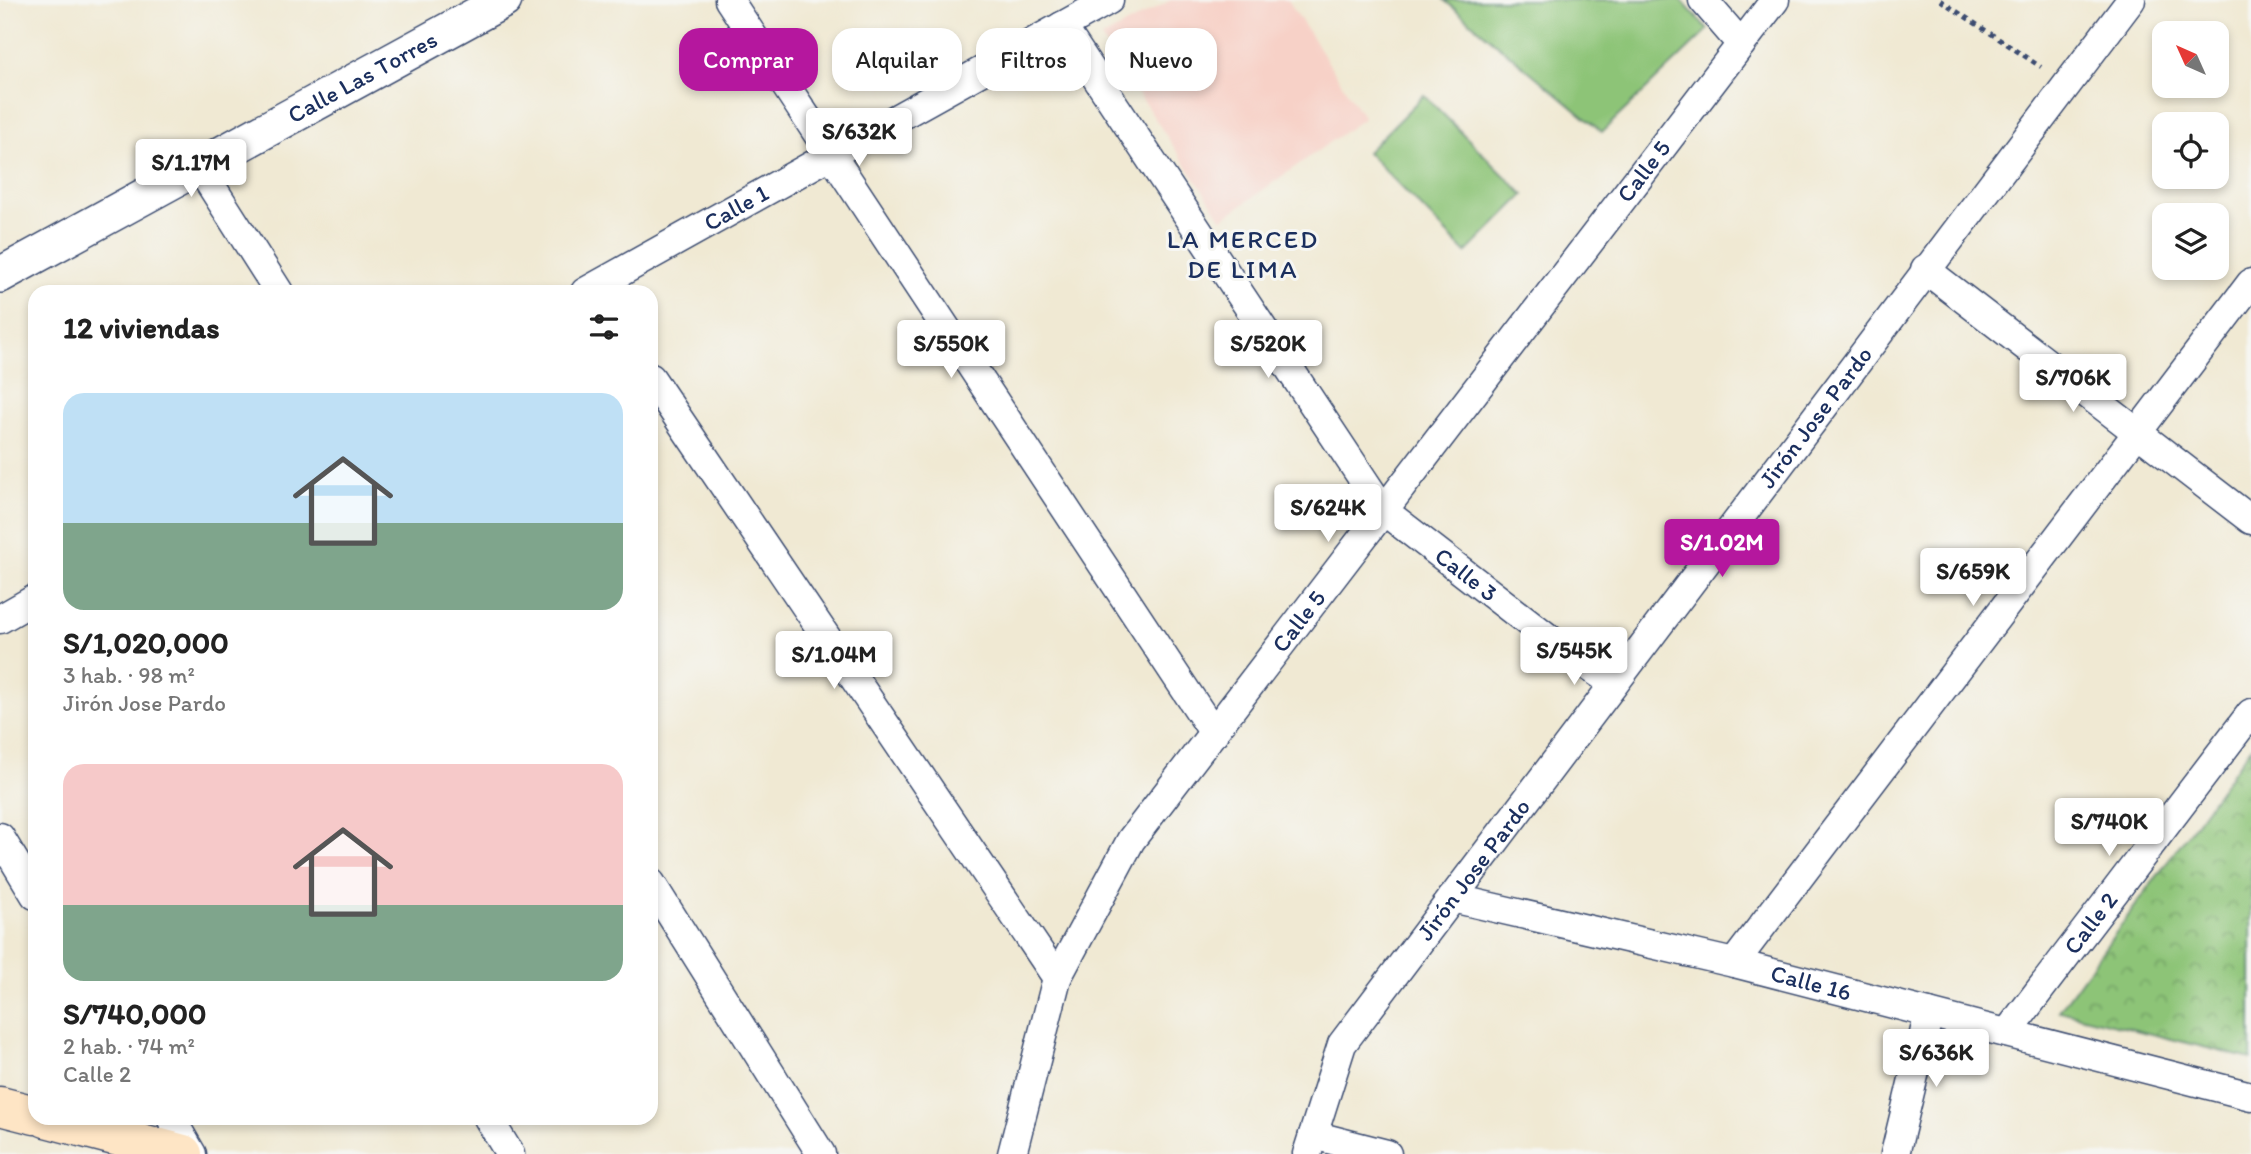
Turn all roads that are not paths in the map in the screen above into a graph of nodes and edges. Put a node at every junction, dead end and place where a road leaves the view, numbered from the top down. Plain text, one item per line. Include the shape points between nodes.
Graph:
1 (504, 0) edge
2 (729, 0) edge
3 (1109, 0) edge
4 (1703, 0) edge
5 (1775, 0) edge
6 (2131, 0) edge
7 (1062, 26) junction
8 (1741, 44) junction
9 (832, 155) junction
10 (198, 165) junction
11 (1925, 269) junction
12 (0, 275) edge
13 (2251, 283) edge
14 (275, 285) edge
15 (601, 285) edge
16 (658, 388) edge
17 (2137, 432) junction
18 (1384, 511) junction
19 (2251, 520) edge
20 (28, 603) edge
21 (0, 619) edge
22 (1613, 683) junction
23 (2251, 713) edge
24 (1214, 733) junction
25 (0, 837) edge
26 (28, 883) edge
27 (658, 894) edge
28 (1451, 898) junction
29 (1734, 963) junction
30 (1057, 978) junction
31 (1929, 1013) junction
32 (2007, 1033) junction
33 (2251, 1096) edge
34 (0, 1106) edge
35 (28, 1113) edge
36 (73, 1125) edge
37 (175, 1125) edge
38 (492, 1125) edge
39 (1310, 1145) edge
40 (183, 1154) edge
41 (192, 1154) edge
42 (510, 1154) edge
43 (821, 1154) edge
44 (1012, 1154) edge
45 (1387, 1154) edge
46 (1895, 1154) edge

1 - 10 street, Calle Las Torres
2 - 9 street
3 - 7 street, Calle 1
4 - 8 street
5 - 8 street, Calle 5
6 - 11 street, Jirón Jose Pardo
7 - 9 street, Calle 1
7 - 18 street, Calle 3
8 - 18 street, Calle 5
9 - 15 street, Calle 1
9 - 24 street
10 - 12 street, Calle Las Torres
10 - 14 street
11 - 17 street
11 - 22 street, Jirón Jose Pardo
13 - 17 street
16 - 30 street
17 - 19 street
17 - 29 street
18 - 22 street, Calle 3
18 - 24 street, Calle 5
20 - 21 street
22 - 28 street, Jirón Jose Pardo
23 - 32 street, Calle 2
24 - 30 street, Calle 5 via 1131,840
25 - 26 street
27 - 43 street
28 - 29 street, Calle 16
28 - 39 street, Jirón Jose Pardo via 1342,1044
29 - 31 street, Calle 16
30 - 44 street, Calle 5
31 - 32 street, Calle 16
31 - 46 street
32 - 33 street, Calle 16
34 - 35 main road
36 - 40 main road
37 - 41 street
38 - 42 street
39 - 45 street

